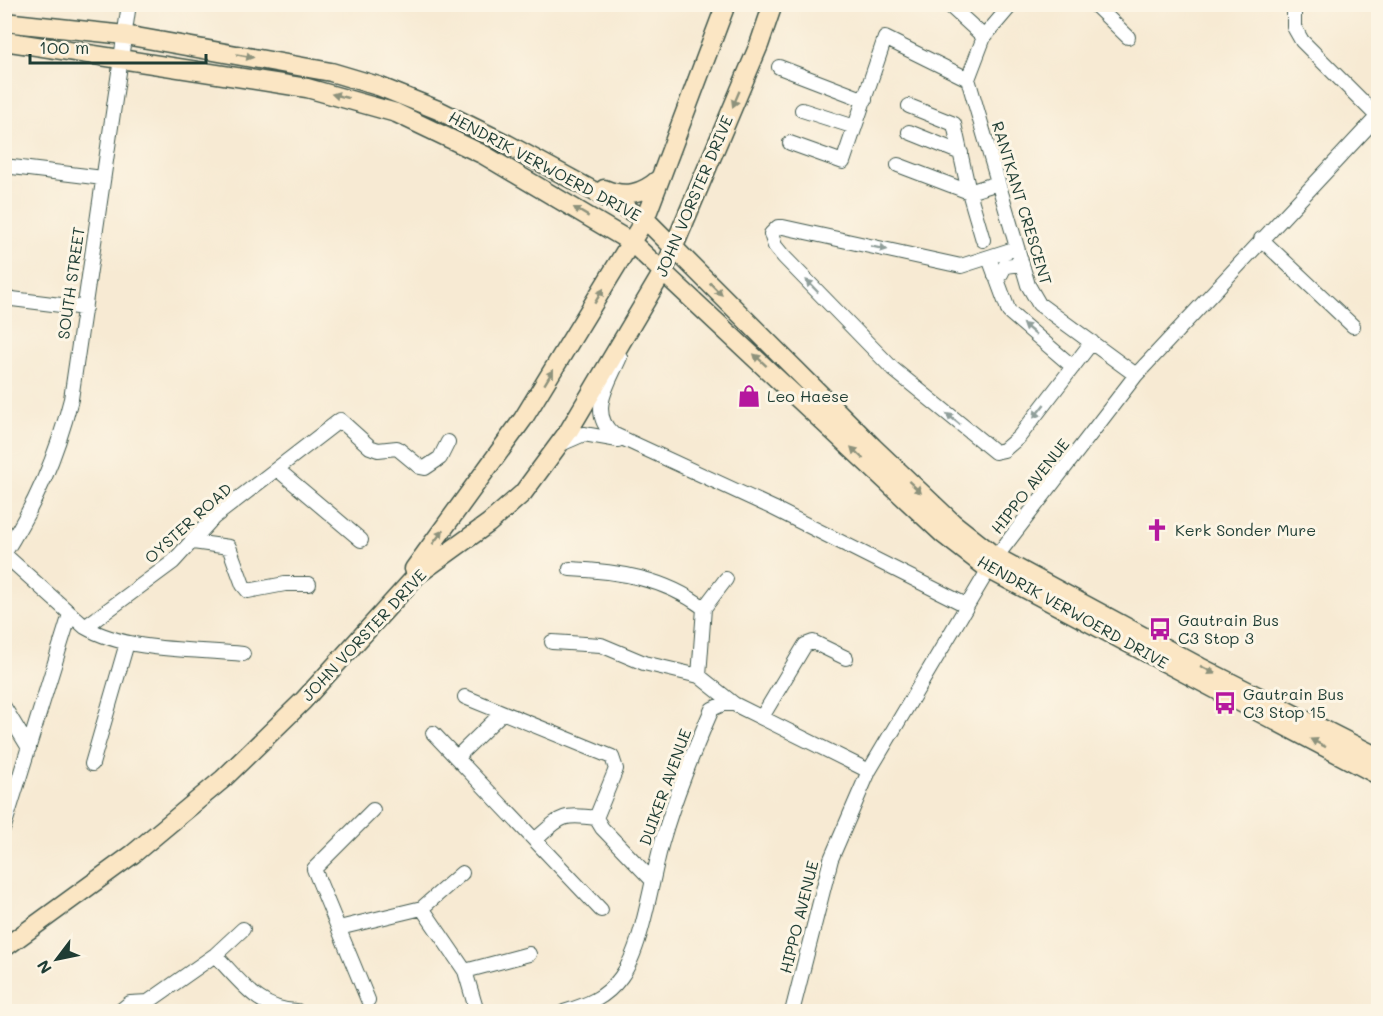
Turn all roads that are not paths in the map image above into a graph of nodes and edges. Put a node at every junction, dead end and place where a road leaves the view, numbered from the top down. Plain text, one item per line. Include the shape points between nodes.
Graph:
1 (129, 4) edge
2 (726, 4) edge
3 (773, 4) edge
4 (948, 4) edge
5 (1012, 4) edge
6 (1094, 4) edge
7 (1294, 4) edge
8 (4, 22) edge
9 (125, 35) junction
10 (984, 36) junction
11 (1128, 37) dead end
12 (4, 40) edge
13 (122, 58) junction
14 (779, 67) dead end
15 (968, 79) junction
16 (865, 100) junction
17 (909, 106) dead end
18 (802, 110) dead end
19 (1378, 117) edge
20 (855, 127) junction
21 (909, 132) dead end
22 (790, 143) dead end
23 (507, 144) junction
24 (962, 153) junction
25 (898, 165) dead end
26 (4, 166) edge
27 (103, 178) junction
28 (659, 179) junction
29 (998, 183) junction
30 (969, 192) junction
31 (645, 219) junction
32 (1261, 239) junction
33 (983, 240) dead end
34 (632, 242) junction
35 (674, 248) junction
36 (1017, 248) junction
37 (989, 258) junction
38 (1021, 264) junction
39 (664, 270) junction
40 (995, 276) junction
41 (4, 298) edge
42 (85, 308) junction
43 (640, 312) junction
44 (1353, 326) dead end
45 (1092, 342) junction
46 (1074, 367) junction
47 (1136, 375) junction
48 (626, 441) junction
49 (448, 442) dead end
50 (561, 444) junction
51 (277, 469) junction
52 (361, 540) dead end
53 (194, 542) junction
54 (5, 554) edge
55 (992, 563) junction
56 (570, 569) dead end
57 (726, 579) dead end
58 (309, 584) dead end
59 (966, 605) junction
60 (704, 608) junction
61 (70, 614) junction
62 (85, 627) junction
63 (552, 642) dead end
64 (127, 643) junction
65 (243, 654) dead end
66 (846, 658) dead end
67 (702, 678) junction
68 (465, 697) dead end
69 (734, 704) junction
70 (4, 707) edge
71 (712, 709) junction
72 (502, 713) junction
73 (762, 717) junction
74 (433, 733) dead end
75 (29, 748) junction
76 (457, 757) junction
77 (1378, 757) edge
78 (92, 764) dead end
79 (869, 771) junction
80 (1378, 775) edge
81 (373, 810) dead end
82 (6, 817) edge
83 (596, 818) junction
84 (535, 840) junction
85 (462, 873) dead end
86 (652, 880) junction
87 (422, 908) junction
88 (601, 910) dead end
89 (339, 928) junction
90 (243, 929) dead end
91 (4, 939) edge
92 (4, 948) edge
93 (529, 954) dead end
94 (215, 955) junction
95 (465, 971) junction
96 (368, 1000) dead end
97 (150, 1007) edge
98 (119, 1011) edge
99 (297, 1011) edge
100 (477, 1011) edge
101 (564, 1011) edge
102 (792, 1011) edge

1 - 9 street, SOUTH STREET
2 - 28 main road, JOHN VORSTER DRIVE
3 -> 35 main road, JOHN VORSTER DRIVE
4 - 10 street
5 - 10 street
6 - 11 street
7 - 19 street via 1294,27 1302,41
8 - 9 main road, HENDRIK VERWOERD DRIVE
9 - 13 street, SOUTH STREET
9 -> 23 main road, HENDRIK VERWOERD DRIVE via 330,72 438,110
10 - 15 street
12 - 13 main road, HENDRIK VERWOERD DRIVE
13 - 27 street, SOUTH STREET
34 -> 13 main road, HENDRIK VERWOERD DRIVE via 484,155 396,113 307,88
14 - 16 street
15 - 16 street via 885,38
15 - 29 street, RANTKANT CRESCENT
16 - 20 street
17 - 24 street via 954,124
18 - 20 street
19 - 32 street, HIPPO AVENUE
20 - 22 street via 843,162
21 - 24 street
23 - 28 main road via 620,194 645,190
23 - 31 main road, HENDRIK VERWOERD DRIVE
24 - 30 street
25 - 30 street
26 - 27 street
27 - 42 street, SOUTH STREET
28 - 31 main road, JOHN VORSTER DRIVE
29 - 30 street
29 - 36 street, RANTKANT CRESCENT
30 - 33 street
31 - 34 main road, JOHN VORSTER DRIVE
31 - 35 main road, HENDRIK VERWOERD DRIVE
32 - 44 street
32 - 47 street, HIPPO AVENUE
34 - 39 main road, HENDRIK VERWOERD DRIVE
91 -> 34 main road, JOHN VORSTER DRIVE via 83,886 172,816 266,730 344,650 414,569 467,499 523,419
35 - 39 main road, JOHN VORSTER DRIVE
35 -> 55 main road, HENDRIK VERWOERD DRIVE
36 - 37 street
36 - 38 street, RANTKANT CRESCENT
37 - 40 street
46 -> 37 street via 1019,437 1004,450 995,452 890,367 784,257 771,234 783,227 961,266
38 - 40 street via 1005,266
38 - 45 street, RANTKANT CRESCENT via 1030,292 1039,304
39 - 43 main road, JOHN VORSTER DRIVE
55 -> 39 main road, HENDRIK VERWOERD DRIVE via 936,528
46 -> 40 street via 1009,312
41 - 42 street
42 - 54 street, SOUTH STREET via 71,399 54,461
43 - 48 street via 600,409 603,424
43 - 50 main road, JOHN VORSTER DRIVE
45 - 46 street
45 - 47 street, RANTKANT CRESCENT
47 - 55 street, HIPPO AVENUE
48 - 50 street via 584,434
48 - 59 street via 773,507
49 - 51 street, OYSTER ROAD via 440,458 420,467 397,448 370,447 340,420
50 - 92 main road, JOHN VORSTER DRIVE via 507,509 417,575 318,685 223,779 115,868
51 - 52 street
51 - 53 street, OYSTER ROAD via 213,518
53 - 58 street via 229,548 248,591
53 - 62 street, OYSTER ROAD
54 - 61 street
55 - 59 street, HIPPO AVENUE
55 -> 77 main road, HENDRIK VERWOERD DRIVE
80 -> 55 main road, HENDRIK VERWOERD DRIVE
56 - 60 street via 639,576 679,592
57 - 60 street
59 - 79 street, HIPPO AVENUE
60 - 67 street
61 - 62 street
61 - 75 street
62 - 64 street
63 - 67 street via 601,645 633,659
64 - 65 street
64 - 78 street
66 - 73 street via 813,642 805,645
67 - 69 street
67 - 71 street
68 - 72 street
69 - 71 street
69 - 73 street
70 - 75 street
71 - 86 street, DUIKER AVENUE via 669,817
72 - 76 street
72 - 83 street via 612,757 616,769
73 - 79 street
74 - 76 street
75 - 82 street
76 - 84 street
79 - 102 street, HIPPO AVENUE via 828,867
81 - 89 street via 314,868
83 - 84 street via 565,816
83 - 86 street
84 - 88 street
85 - 87 street
86 - 101 street, DUIKER AVENUE via 636,946 620,978 593,1003
87 - 89 street
87 - 95 street
89 - 96 street
90 - 94 street
93 - 95 street
94 - 97 street
94 - 99 street via 256,998
95 - 100 street
97 - 98 street via 130,1003

